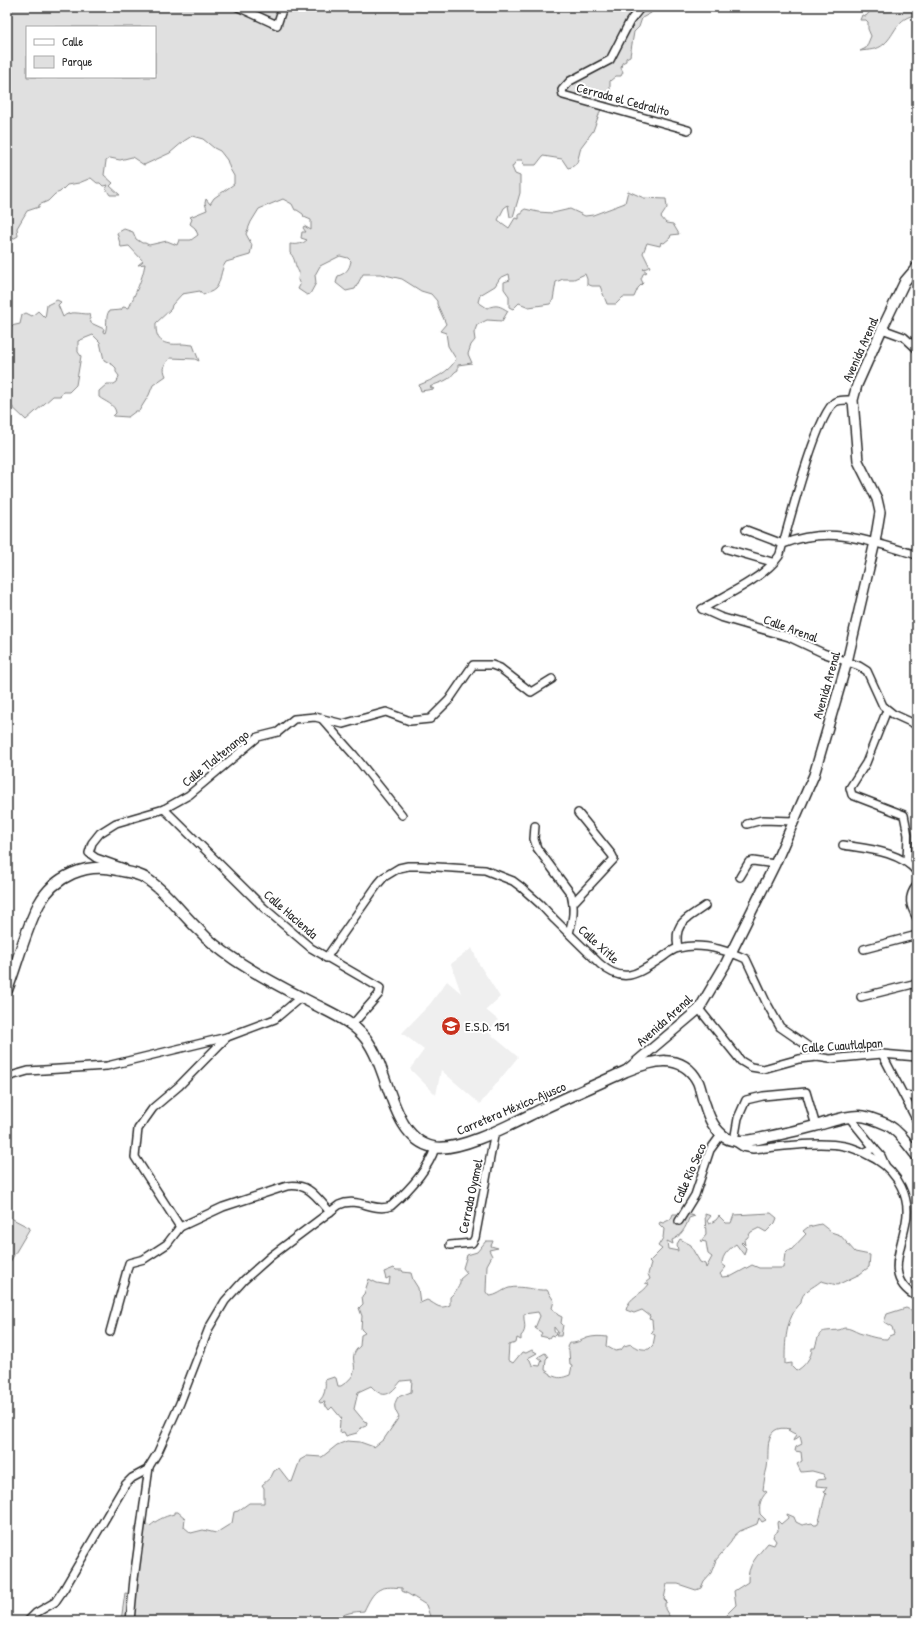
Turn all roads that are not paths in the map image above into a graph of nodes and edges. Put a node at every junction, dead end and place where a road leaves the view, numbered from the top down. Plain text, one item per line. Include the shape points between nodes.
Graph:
1 (238, 7) edge
2 (283, 7) edge
3 (641, 7) edge
4 (688, 130) dead end
5 (917, 267) edge
6 (882, 329) junction
7 (917, 350) edge
8 (853, 400) junction
9 (746, 530) dead end
10 (876, 542) junction
11 (783, 544) junction
12 (727, 549) dead end
13 (917, 555) edge
14 (772, 562) junction
15 (847, 662) junction
16 (552, 679) dead end
17 (887, 710) junction
18 (322, 719) junction
19 (917, 725) edge
20 (164, 809) junction
21 (578, 813) dead end
22 (402, 815) dead end
23 (794, 820) junction
24 (747, 824) dead end
25 (535, 826) dead end
26 (843, 845) dead end
27 (907, 861) junction
28 (774, 864) junction
29 (917, 872) edge
30 (144, 877) junction
31 (740, 877) dead end
32 (917, 885) edge
33 (573, 903) junction
34 (705, 906) dead end
35 (917, 918) edge
36 (569, 933) junction
37 (917, 935) edge
38 (678, 948) junction
39 (864, 949) dead end
40 (731, 952) junction
41 (326, 958) junction
42 (917, 983) edge
43 (7, 990) edge
44 (301, 997) junction
45 (860, 997) dead end
46 (699, 1009) junction
47 (352, 1025) junction
48 (227, 1037) junction
49 (882, 1054) junction
50 (817, 1057) junction
51 (917, 1057) edge
52 (626, 1071) junction
53 (7, 1077) edge
54 (904, 1095) junction
55 (917, 1097) edge
56 (914, 1107) edge
57 (849, 1117) junction
58 (917, 1121) edge
59 (816, 1126) junction
60 (495, 1131) junction
61 (722, 1135) junction
62 (734, 1141) junction
63 (435, 1148) junction
64 (874, 1148) junction
65 (865, 1152) junction
66 (917, 1156) edge
67 (885, 1165) junction
68 (330, 1212) junction
69 (680, 1221) dead end
70 (180, 1226) junction
71 (450, 1245) dead end
72 (917, 1298) edge
73 (110, 1332) dead end
74 (150, 1465) junction
75 (28, 1621) edge
76 (130, 1621) edge

1 - 2 street via 277,25
3 - 4 street, Cerrada el Cedralito via 630,21 610,60 570,81 562,90 563,95
5 - 6 street, Avenida Arenal via 905,281
6 - 7 street via 904,337
6 - 8 street, Avenida Arenal
8 - 10 street, Avenida Arenal via 858,461 877,499 880,512
8 - 11 street via 834,402 825,415 796,495
9 - 11 street
10 - 11 street via 847,535 829,535
10 - 13 street
10 - 15 street, Avenida Arenal
11 - 14 street via 779,555
12 - 14 street
14 - 15 street, Calle Arenal via 729,595 702,609 788,638
15 - 17 street, Calle Arenal via 867,671 879,700
15 - 23 street, Avenida Arenal via 814,775
16 - 18 street, Calle Tlaltenango via 531,692 500,668 492,665 473,665 449,700 430,719 410,721 386,712 343,724
17 - 19 street, Calle Arenal
17 - 27 street via 866,764 850,788 852,795 904,815 908,836
18 - 20 street, Calle Tlaltenango via 294,719 278,732 258,737 189,795
18 - 22 street
20 - 30 street, Calle Tlaltenango via 116,823 100,833 92,843 89,853
20 - 41 street, Calle Hacienda via 264,908
21 - 33 street via 614,859
23 - 24 street via 762,820
23 - 28 street, Avenida Arenal
25 - 33 street via 534,839 537,848 571,894
26 - 27 street
27 - 29 street
28 - 31 street via 753,860
28 - 40 street, Avenida Arenal
30 - 43 main road via 107,867 90,868 73,873 52,887 40,903
30 - 44 main road, Carretera México-Ajusco via 199,931 234,959
32 - 35 street via 910,900
33 - 36 street via 574,916
34 - 38 street via 679,926 676,932
36 - 38 street, Calle Xitle via 607,970 619,975 639,973
36 - 41 street, Calle Xitle via 521,887 499,874 476,868 399,868 378,884
37 - 39 street
38 - 40 street, Calle Xitle via 702,946
40 - 46 street, Avenida Arenal via 716,983
40 - 50 street, Calle Xitle via 746,959 780,1027 808,1047
41 - 47 street, Calle Hacienda via 380,988 379,994
42 - 45 street
44 - 47 main road, Carretera México-Ajusco
44 - 48 street via 275,1019
46 - 50 street, Calle Cuautlalpan via 740,1060 751,1067 763,1069
46 - 52 street, Avenida Arenal
47 - 63 main road, Carretera México-Ajusco via 367,1040 377,1056 399,1117 408,1132 420,1143
48 - 53 street via 107,1066 28,1071
48 - 70 street via 179,1086 153,1108 138,1129 135,1157
49 - 50 street, Calle Cuautlalpan
49 - 51 street, Calle Cuautlalpan
49 - 54 street
52 - 60 main road, Carretera México-Ajusco
52 - 61 main road, Carretera México-Ajusco via 661,1061 682,1065 698,1082 710,1120
54 - 55 street
54 - 56 street
56 - 58 street
57 - 59 main road, Carretera México-Ajusco
57 - 64 street
57 - 66 main road, Carretera México-Ajusco via 871,1118 887,1125 896,1131
59 - 62 main road, Carretera México-Ajusco via 753,1140
59 - 62 street via 806,1092 763,1096 746,1100 738,1118
60 - 63 main road, Carretera México-Ajusco via 449,1148
60 - 71 street, Cerrada Oyamel via 475,1238 472,1243
61 - 62 main road, Carretera México-Ajusco
61 - 69 street, Calle Río Seco via 710,1150 695,1195
62 - 65 street via 743,1147 753,1149 826,1144 843,1145
63 - 68 street via 418,1177 391,1206 387,1208 349,1201
64 - 65 street
64 - 67 street
65 - 67 street
67 - 72 street via 902,1187 906,1201 907,1221 897,1258 899,1280 904,1288
68 - 70 street via 306,1188 296,1185 222,1207
68 - 74 street via 271,1256 225,1301 209,1328 166,1435
70 - 73 street via 167,1244 144,1259 129,1263
74 - 75 street via 125,1485 55,1602
74 - 76 street via 134,1571

